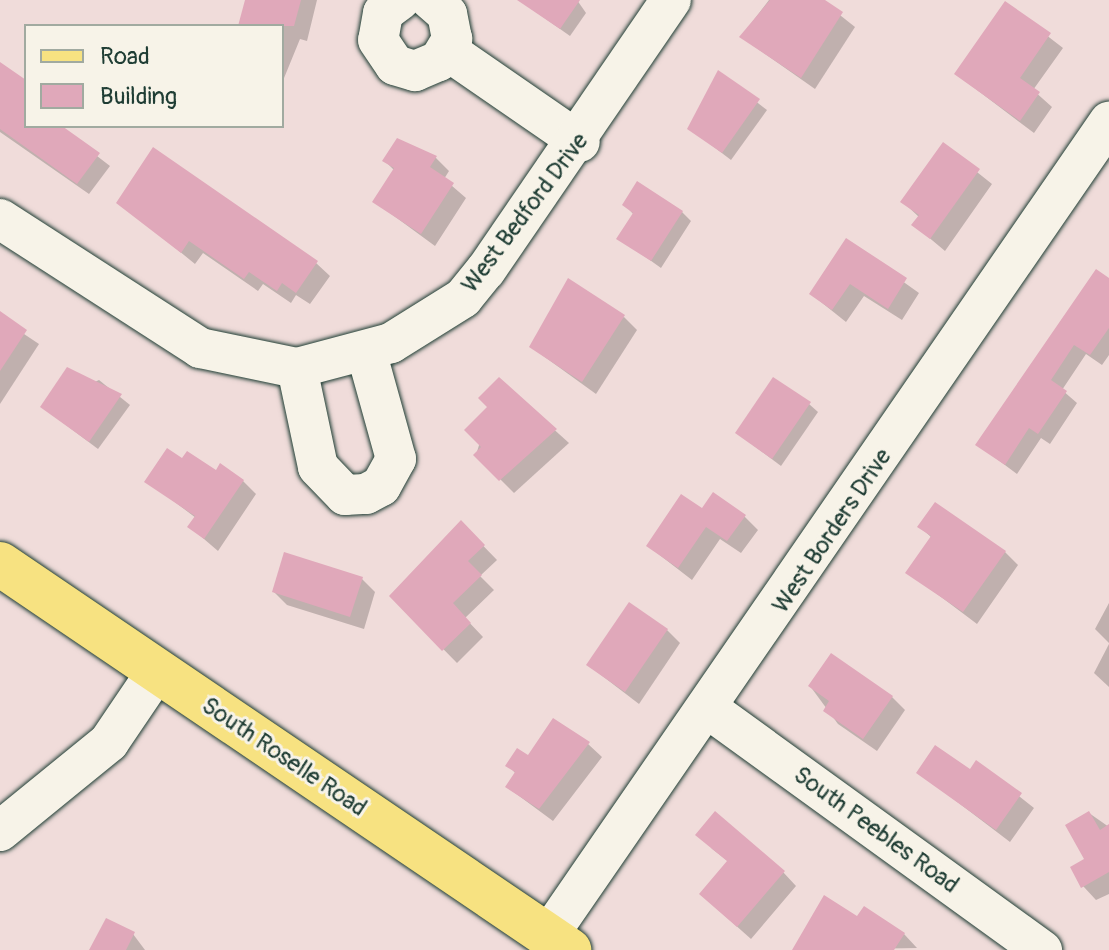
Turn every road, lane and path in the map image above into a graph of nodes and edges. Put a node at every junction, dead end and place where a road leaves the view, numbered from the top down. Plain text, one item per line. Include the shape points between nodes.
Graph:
1 (400, 0) edge
2 (431, 0) edge
3 (671, 0) edge
4 (448, 51) junction
5 (1109, 122) edge
6 (580, 142) junction
7 (0, 219) edge
8 (366, 351) junction
9 (312, 366) junction
10 (0, 564) edge
11 (157, 671) junction
12 (710, 710) junction
13 (0, 831) edge
14 (559, 943) edge
15 (1042, 950) edge

1 - 4 street via 378,27 385,56 415,71
2 - 4 street via 451,26
3 - 6 street, West Bedford Drive
4 - 6 street
5 - 12 street, West Borders Drive
6 - 8 street, West Bedford Drive via 463,298 391,343
7 - 9 street via 200,348
8 - 9 street, West Bedford Drive
8 - 9 street via 396,459 381,486 366,494 345,495 318,467
10 - 11 main road, South Roselle Road
11 - 13 street via 109,742
11 - 14 main road, South Roselle Road
12 - 14 street, West Borders Drive
12 - 15 street, South Peebles Road

